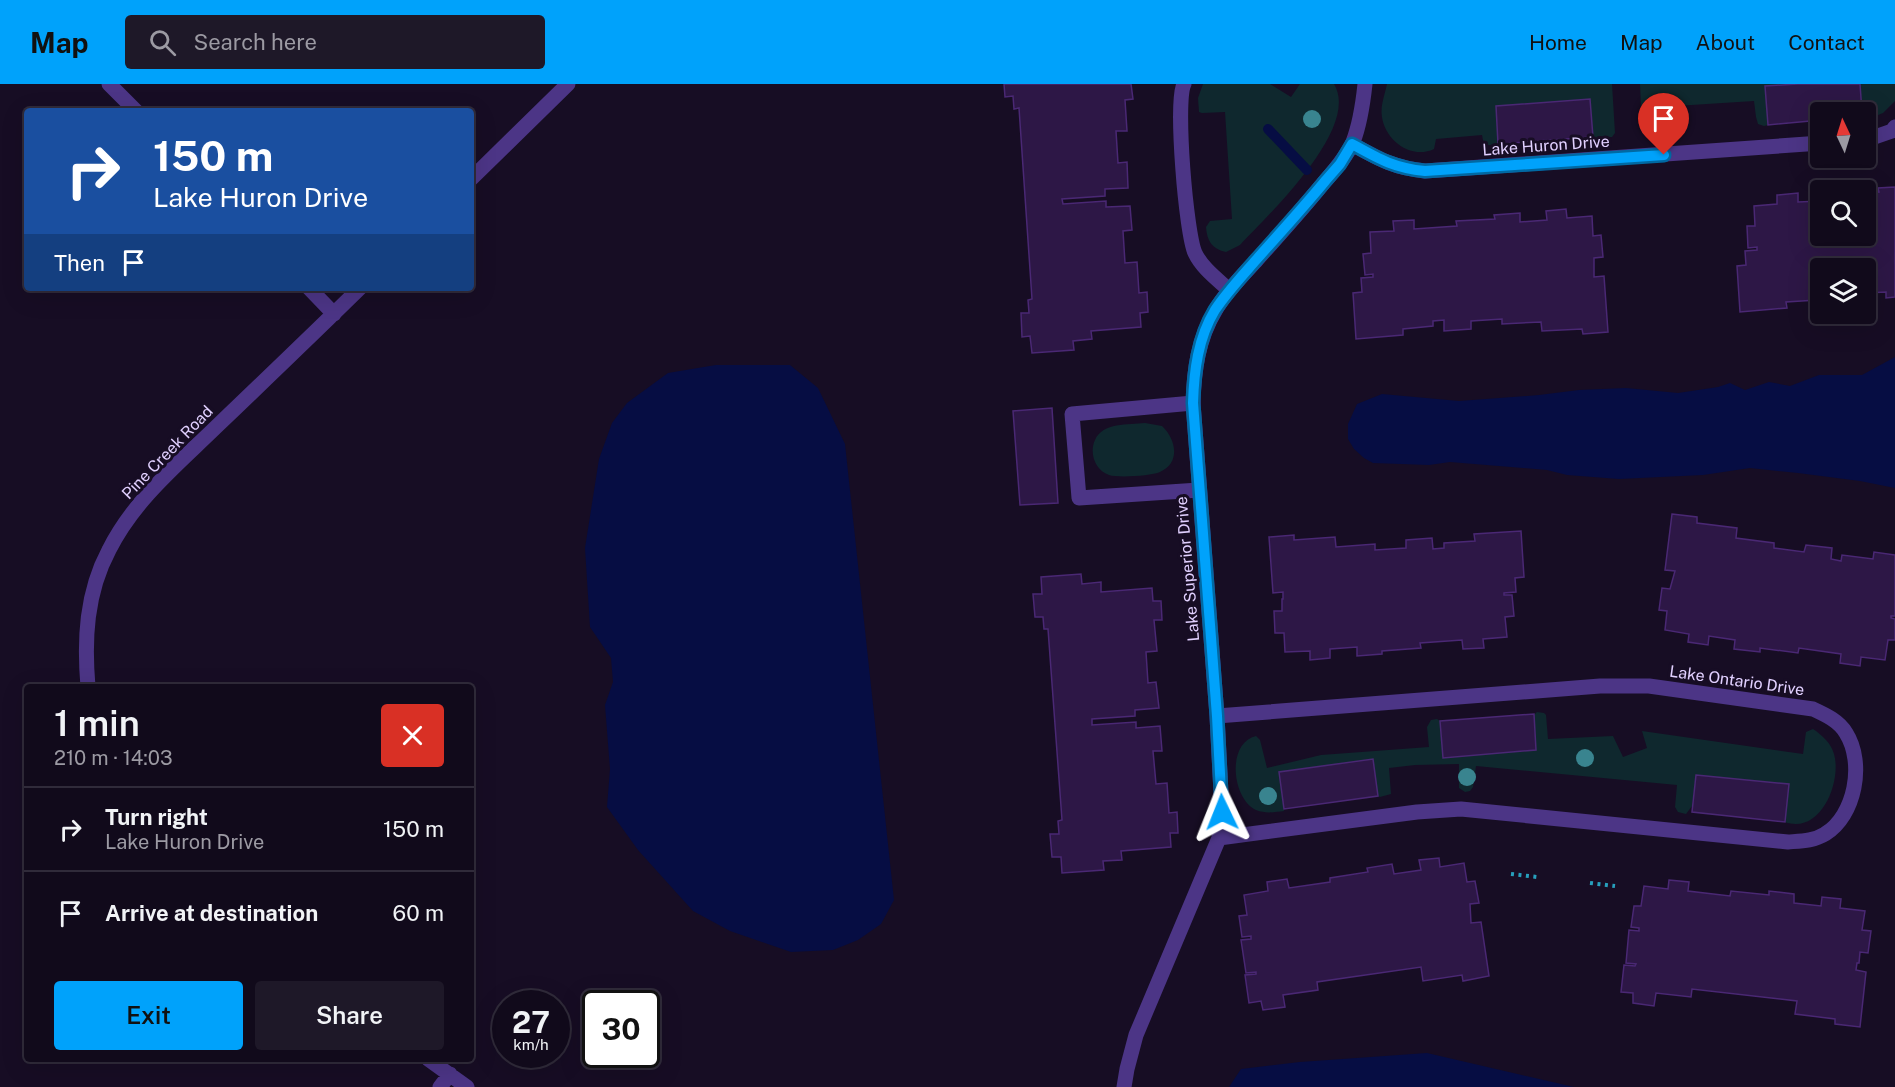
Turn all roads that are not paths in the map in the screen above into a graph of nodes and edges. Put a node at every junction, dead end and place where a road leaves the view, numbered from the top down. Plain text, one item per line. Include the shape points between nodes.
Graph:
1 (109, 84) edge
2 (568, 84) edge
3 (1184, 84) edge
4 (1365, 84) edge
5 (133, 108) edge
6 (1895, 128) edge
7 (1876, 137) edge
8 (1352, 144) junction
9 (1810, 144) edge
10 (474, 176) edge
11 (1229, 290) junction
12 (312, 291) edge
13 (357, 291) edge
14 (334, 314) junction
15 (1193, 403) junction
16 (1199, 490) junction
17 (88, 684) edge
18 (1217, 716) junction
19 (1219, 838) junction
20 (430, 1062) edge
21 (445, 1081) edge
22 (467, 1087) edge
23 (1124, 1087) edge

1 - 5 street
2 - 10 street
3 - 11 street via 1180,111 1189,235 1196,255
4 - 8 street, Lake Superior Drive
6 - 7 street
8 - 9 street, Lake Huron Drive via 1386,163 1425,171
8 - 11 street, Lake Superior Drive via 1340,164
11 - 15 street, Lake Superior Drive via 1204,334 1193,378
12 - 14 street
13 - 14 street, Pine Creek Road
14 - 17 street, Pine Creek Road via 153,488 121,529 95,584 87,621
15 - 16 street, Lake Superior Drive
15 - 16 street via 1072,414 1078,498
16 - 18 street, Lake Superior Drive
18 - 19 street, Lake Superior Drive via 1222,812
18 - 19 street, Lake Ontario Drive via 1600,686 1649,686 1813,709 1846,733 1855,756 1851,797 1842,817 1824,835 1806,840 1788,842 1461,809
19 - 23 street, Lake Superior Drive via 1136,1035
20 - 21 street
21 - 22 street

